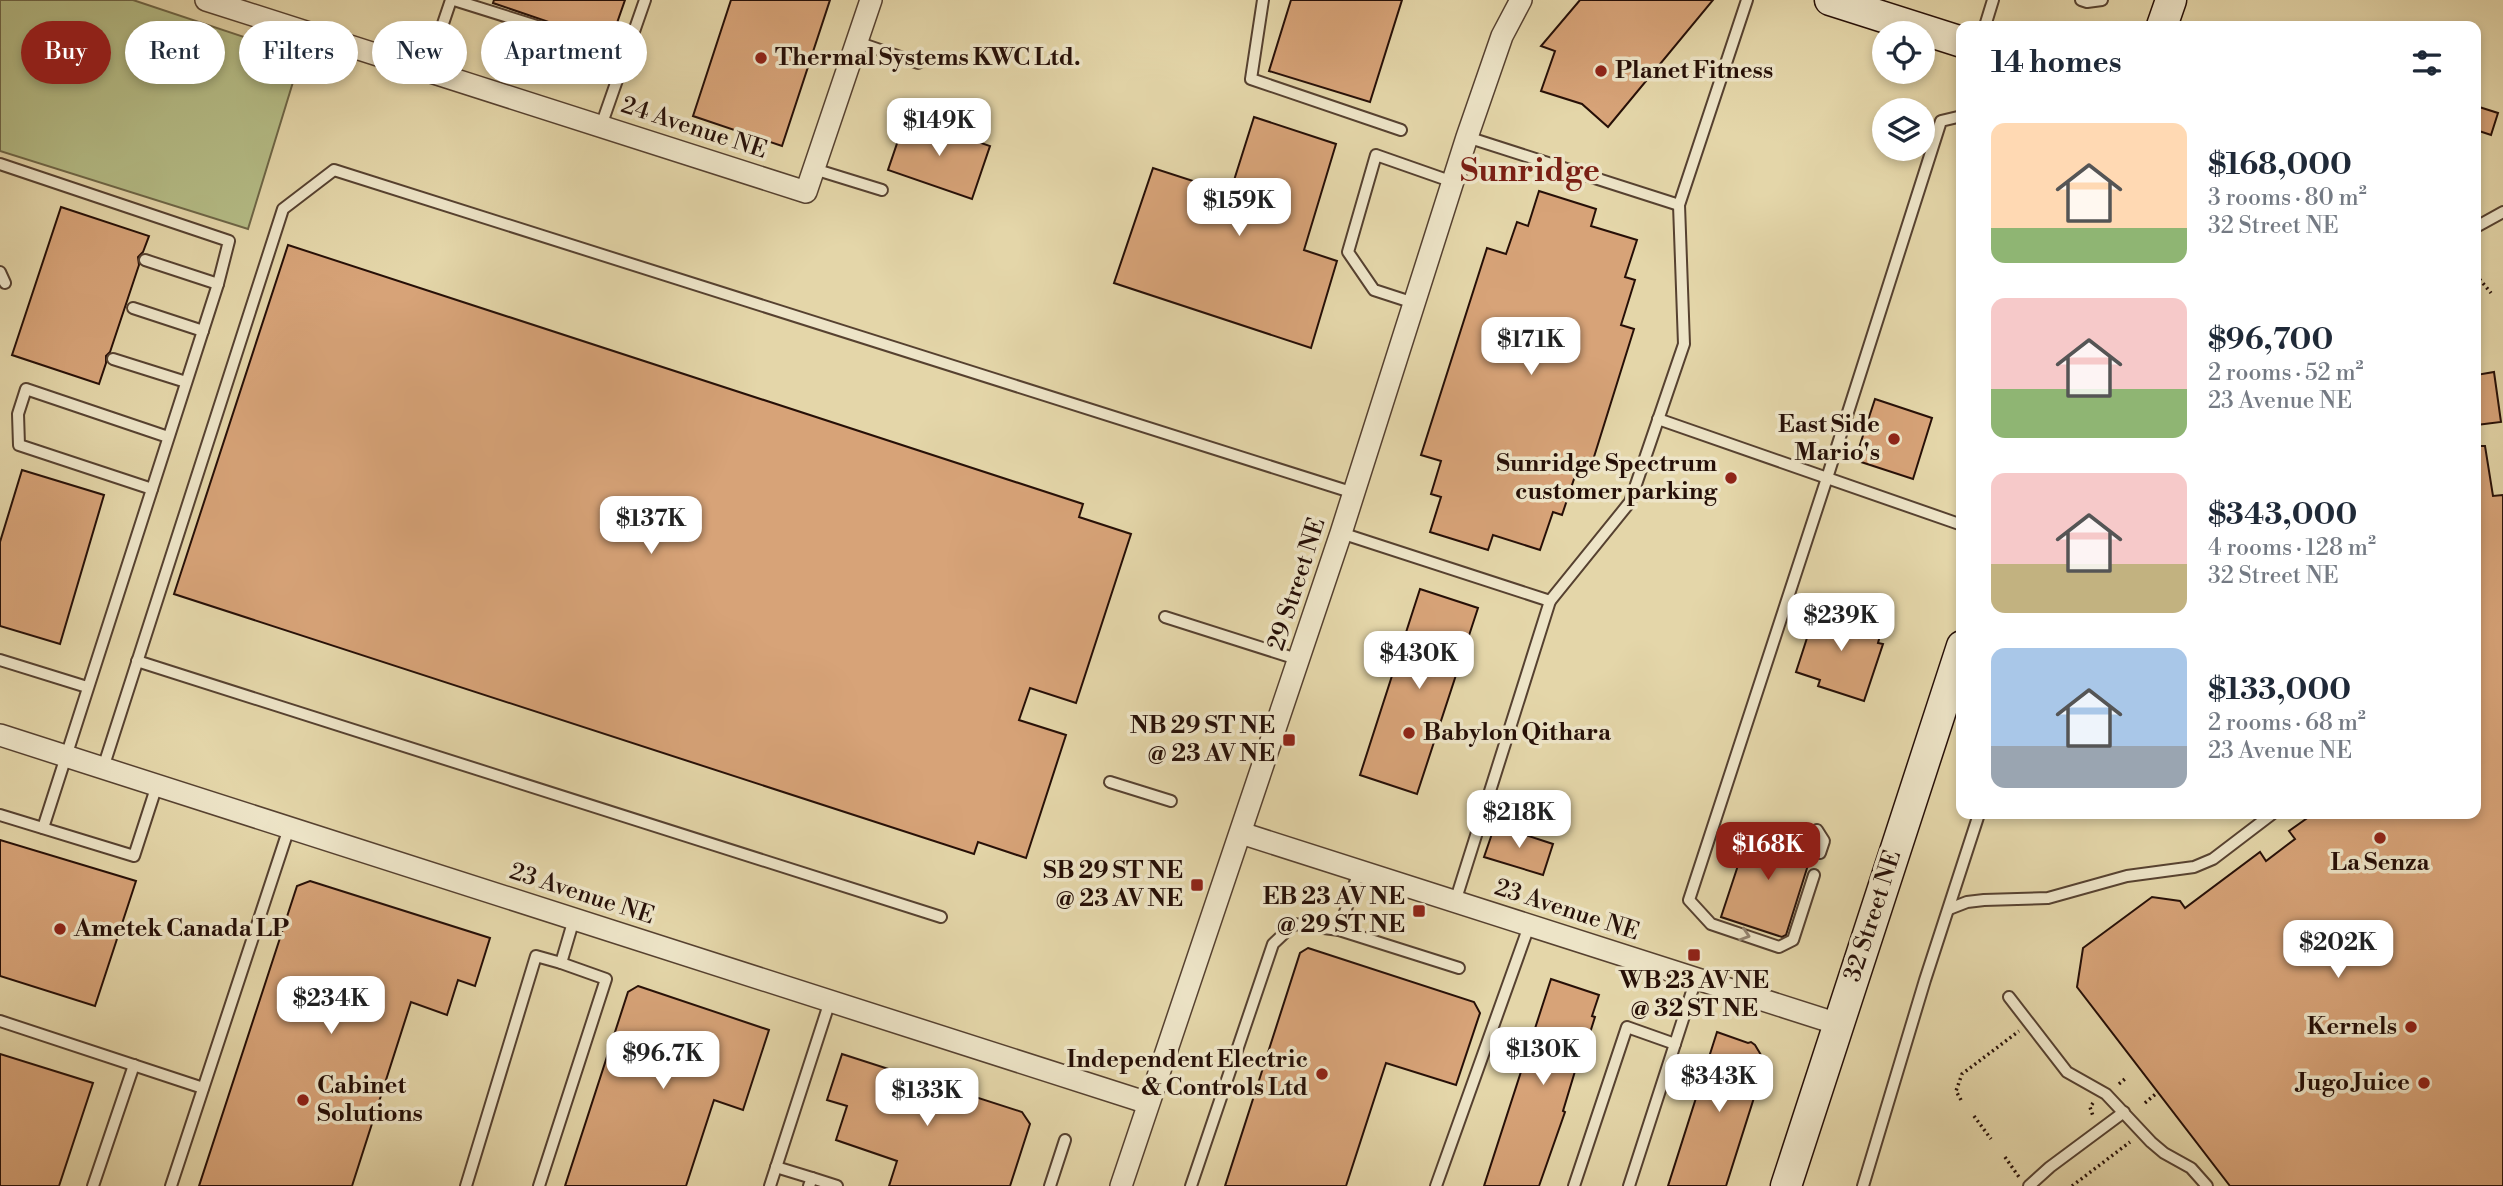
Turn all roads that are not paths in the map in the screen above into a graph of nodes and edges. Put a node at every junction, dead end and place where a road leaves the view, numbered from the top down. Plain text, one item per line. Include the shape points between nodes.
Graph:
1 (206, 0) edge
2 (452, 0) edge
3 (645, 0) edge
4 (871, 0) edge
5 (1263, 0) edge
6 (1521, 0) edge
7 (1747, 0) edge
8 (1830, 0) edge
9 (1993, 0) edge
10 (2081, 0) edge
11 (2102, 0) edge
12 (2171, 0) edge
13 (445, 21) edge
14 (520, 21) edge
15 (1987, 21) edge
16 (2164, 21) edge
17 (1956, 40) edge
18 (857, 42) junction
19 (372, 53) edge
20 (918, 63) dead end
21 (467, 84) edge
22 (1956, 117) edge
23 (600, 126) junction
24 (1401, 130) dead end
25 (1467, 137) junction
26 (0, 164) edge
27 (814, 169) junction
28 (1453, 182) junction
29 (882, 190) dead end
30 (1679, 205) junction
31 (2503, 212) edge
32 (2481, 224) edge
33 (145, 260) dead end
34 (218, 284) junction
35 (1414, 303) junction
36 (133, 308) dead end
37 (203, 331) junction
38 (113, 359) dead end
39 (186, 382) junction
40 (1658, 419) junction
41 (168, 438) junction
42 (1827, 478) junction
43 (152, 489) junction
44 (1354, 493) junction
45 (1956, 523) edge
46 (1342, 533) junction
47 (1550, 601) junction
48 (1165, 617) dead end
49 (0, 660) edge
50 (1300, 660) junction
51 (137, 661) junction
52 (1956, 664) edge
53 (87, 687) junction
54 (0, 735) edge
55 (65, 756) junction
56 (103, 768) junction
57 (1110, 782) dead end
58 (157, 785) junction
59 (1171, 801) dead end
60 (0, 815) edge
61 (1977, 819) edge
62 (2265, 819) edge
63 (43, 828) junction
64 (289, 828) junction
65 (1817, 830) dead end
66 (1241, 833) junction
67 (1821, 853) dead end
68 (1359, 871) junction
69 (1814, 875) dead end
70 (1455, 902) junction
71 (1948, 909) junction
72 (941, 917) dead end
73 (574, 919) junction
74 (1530, 926) junction
75 (1339, 930) junction
76 (561, 963) junction
77 (1459, 968) dead end
78 (1696, 979) junction
79 (2009, 997) dead end
80 (830, 1001) junction
81 (0, 1021) edge
82 (1838, 1024) junction
83 (1675, 1044) junction
84 (134, 1065) junction
85 (203, 1088) junction
86 (1149, 1103) junction
87 (2124, 1112) junction
88 (1065, 1140) dead end
89 (776, 1167) junction
90 (811, 1182) edge
91 (93, 1186) edge
92 (171, 1186) edge
93 (466, 1186) edge
94 (539, 1186) edge
95 (770, 1186) edge
96 (837, 1186) edge
97 (1050, 1186) edge
98 (1121, 1186) edge
99 (1191, 1186) edge
100 (1436, 1186) edge
101 (1574, 1186) edge
102 (1629, 1186) edge
103 (1786, 1186) edge
104 (1863, 1186) edge
105 (2029, 1186) edge
106 (2207, 1186) edge

1 - 19 street, 24 Avenue NE
2 - 13 lane
2 - 14 lane
3 - 23 lane
4 - 18 street
5 - 24 lane via 1251,79
6 - 25 street, 29 Street NE via 1502,36
7 - 30 lane
8 - 17 street
9 - 15 lane
10 - 11 lane
12 - 16 street
18 - 20 lane
18 - 27 street
21 - 23 street, 24 Avenue NE
22 - 42 lane via 1941,121
23 - 27 street, 24 Avenue NE via 806,192
25 - 28 street, 29 Street NE
25 - 30 lane
26 - 34 lane via 229,241
27 - 29 lane
28 - 35 street, 29 Street NE
28 - 35 lane via 1376,155 1348,252 1374,290
30 - 40 lane via 1684,344
31 - 32 lane
33 - 34 lane
34 - 37 lane
35 - 44 street, 29 Street NE
36 - 37 lane
37 - 39 lane
38 - 39 lane
39 - 41 lane
40 - 42 lane
40 - 47 lane via 1630,502
41 - 43 lane
41 - 43 lane via 26,389 18,414 19,445
42 - 45 lane
42 -> 69 lane via 1689,900 1711,924 1779,947 1793,940
43 - 53 lane
44 - 46 street, 29 Street NE
44 - 51 lane via 334,170 283,209
46 - 47 lane
46 - 50 street, 29 Street NE
47 - 70 lane
48 - 50 lane
49 - 53 lane
50 - 66 street, 29 Street NE
51 - 56 lane
51 - 72 lane
52 - 82 street, 32 Street NE
53 - 55 lane
54 - 55 street, 23 Avenue NE
55 - 56 street, 23 Avenue NE
55 - 63 lane
56 - 58 street, 23 Avenue NE
57 - 59 lane
58 - 63 lane via 134,856
58 - 64 street, 23 Avenue NE
60 - 63 lane
61 - 71 lane
62 - 71 lane via 2213,859 2194,867 2127,876 2048,898 1984,900
64 - 73 street, 23 Avenue NE
64 - 85 lane
65 - 67 lane via 1824,841
66 - 68 street, 23 Avenue NE
66 - 86 street, 29 Street NE
68 - 70 street, 23 Avenue NE
68 - 75 lane
70 - 74 street, 23 Avenue NE
71 - 104 lane
73 - 76 lane
73 - 80 street, 23 Avenue NE
74 - 78 street, 23 Avenue NE
74 - 100 lane
75 - 77 lane
75 - 99 lane via 1294,924 1273,944
76 - 93 lane via 536,956
76 - 94 lane via 606,979
78 - 82 street, 23 Avenue NE
78 - 83 lane
79 - 87 lane via 2067,1072 2105,1094
80 - 86 street, 23 Avenue NE
80 - 89 lane
81 - 84 lane
82 - 103 street, 32 Street NE
83 - 101 lane via 1627,1027
83 - 102 lane
84 - 85 lane
84 - 91 lane
85 - 92 lane
86 - 98 street, 29 Street NE
87 - 105 lane
87 - 106 lane via 2151,1142 2191,1168
88 - 97 lane
89 - 90 lane
89 - 95 lane
90 - 96 lane

